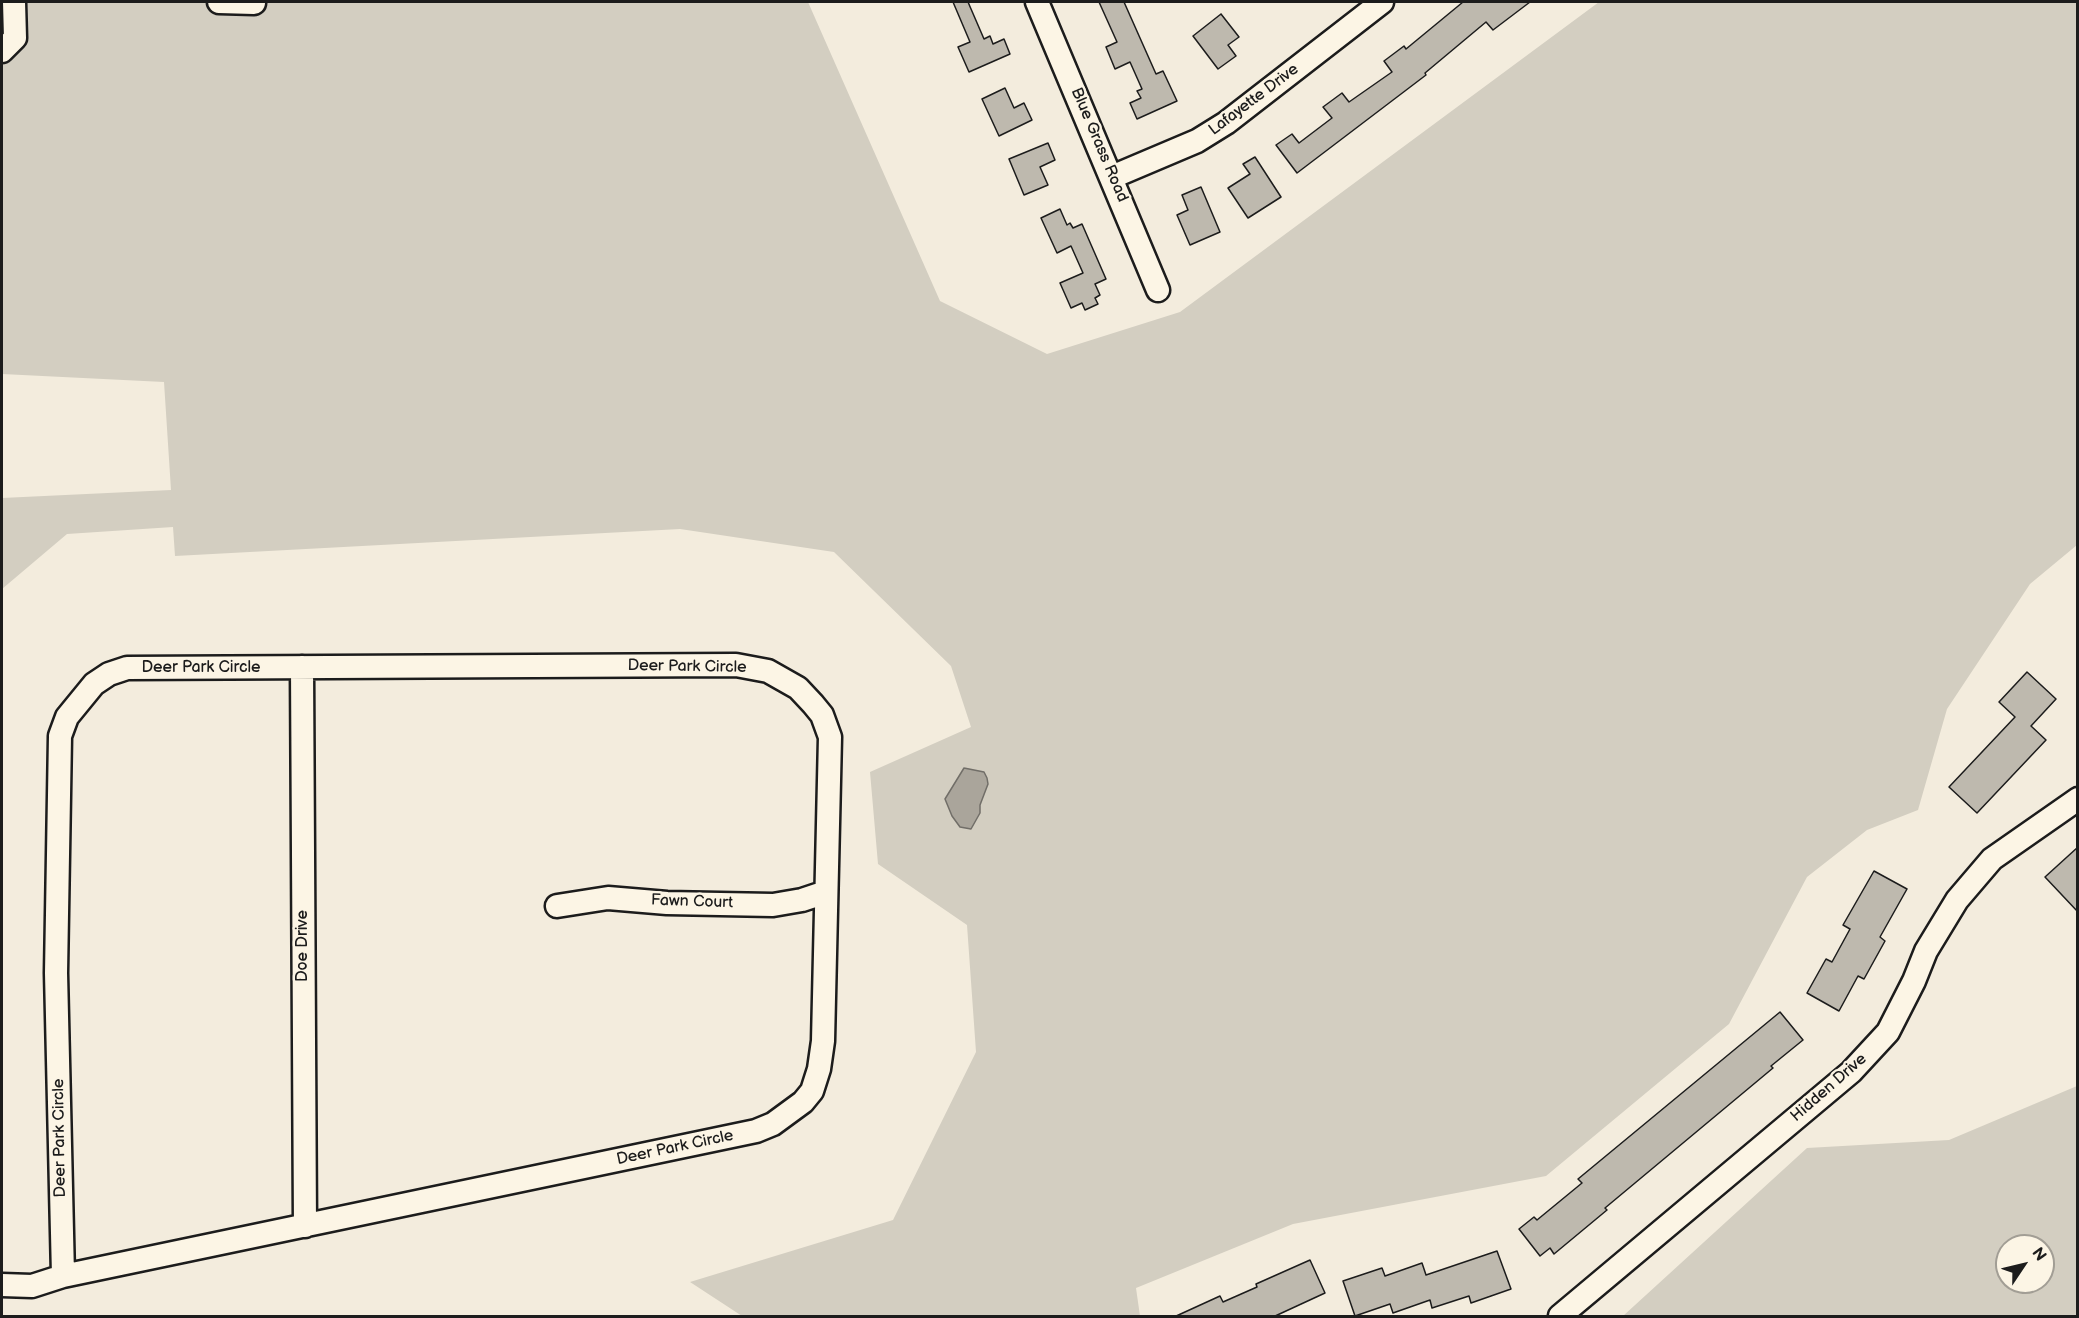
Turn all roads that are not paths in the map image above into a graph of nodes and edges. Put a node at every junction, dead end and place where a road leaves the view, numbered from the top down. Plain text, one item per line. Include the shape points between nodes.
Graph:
1 (14, 2) edge
2 (219, 2) edge
3 (1037, 2) edge
4 (1382, 2) edge
5 (254, 3) dead end
6 (2, 51) edge
7 (1112, 177) junction
8 (1158, 290) dead end
9 (302, 667) junction
10 (2078, 799) edge
11 (826, 892) junction
12 (557, 906) dead end
13 (305, 1226) junction
14 (63, 1276) junction
15 (2, 1286) edge
16 (1560, 1317) edge

1 - 6 street via 15,38
2 - 5 street
3 - 7 street, Blue Grass Road
4 - 7 street, Lafayette Drive via 1226,123 1197,141
7 - 8 street, Blue Grass Road
9 - 11 street, Deer Park Circle via 736,665 768,671 798,688 822,715 830,737
9 - 13 street, Doe Drive
9 - 14 street, Deer Park Circle via 127,668 94,684 63,726 56,974
10 - 16 street, Hidden Drive via 1992,859 1957,900 1926,951 1888,1032 1851,1072
11 - 12 street, Fawn Court via 773,905 608,898
11 - 13 street, Deer Park Circle via 819,1069 812,1091 803,1102 772,1124 745,1134
13 - 14 street, Deer Park Circle
14 - 15 street, Deer Park Circle via 32,1286

